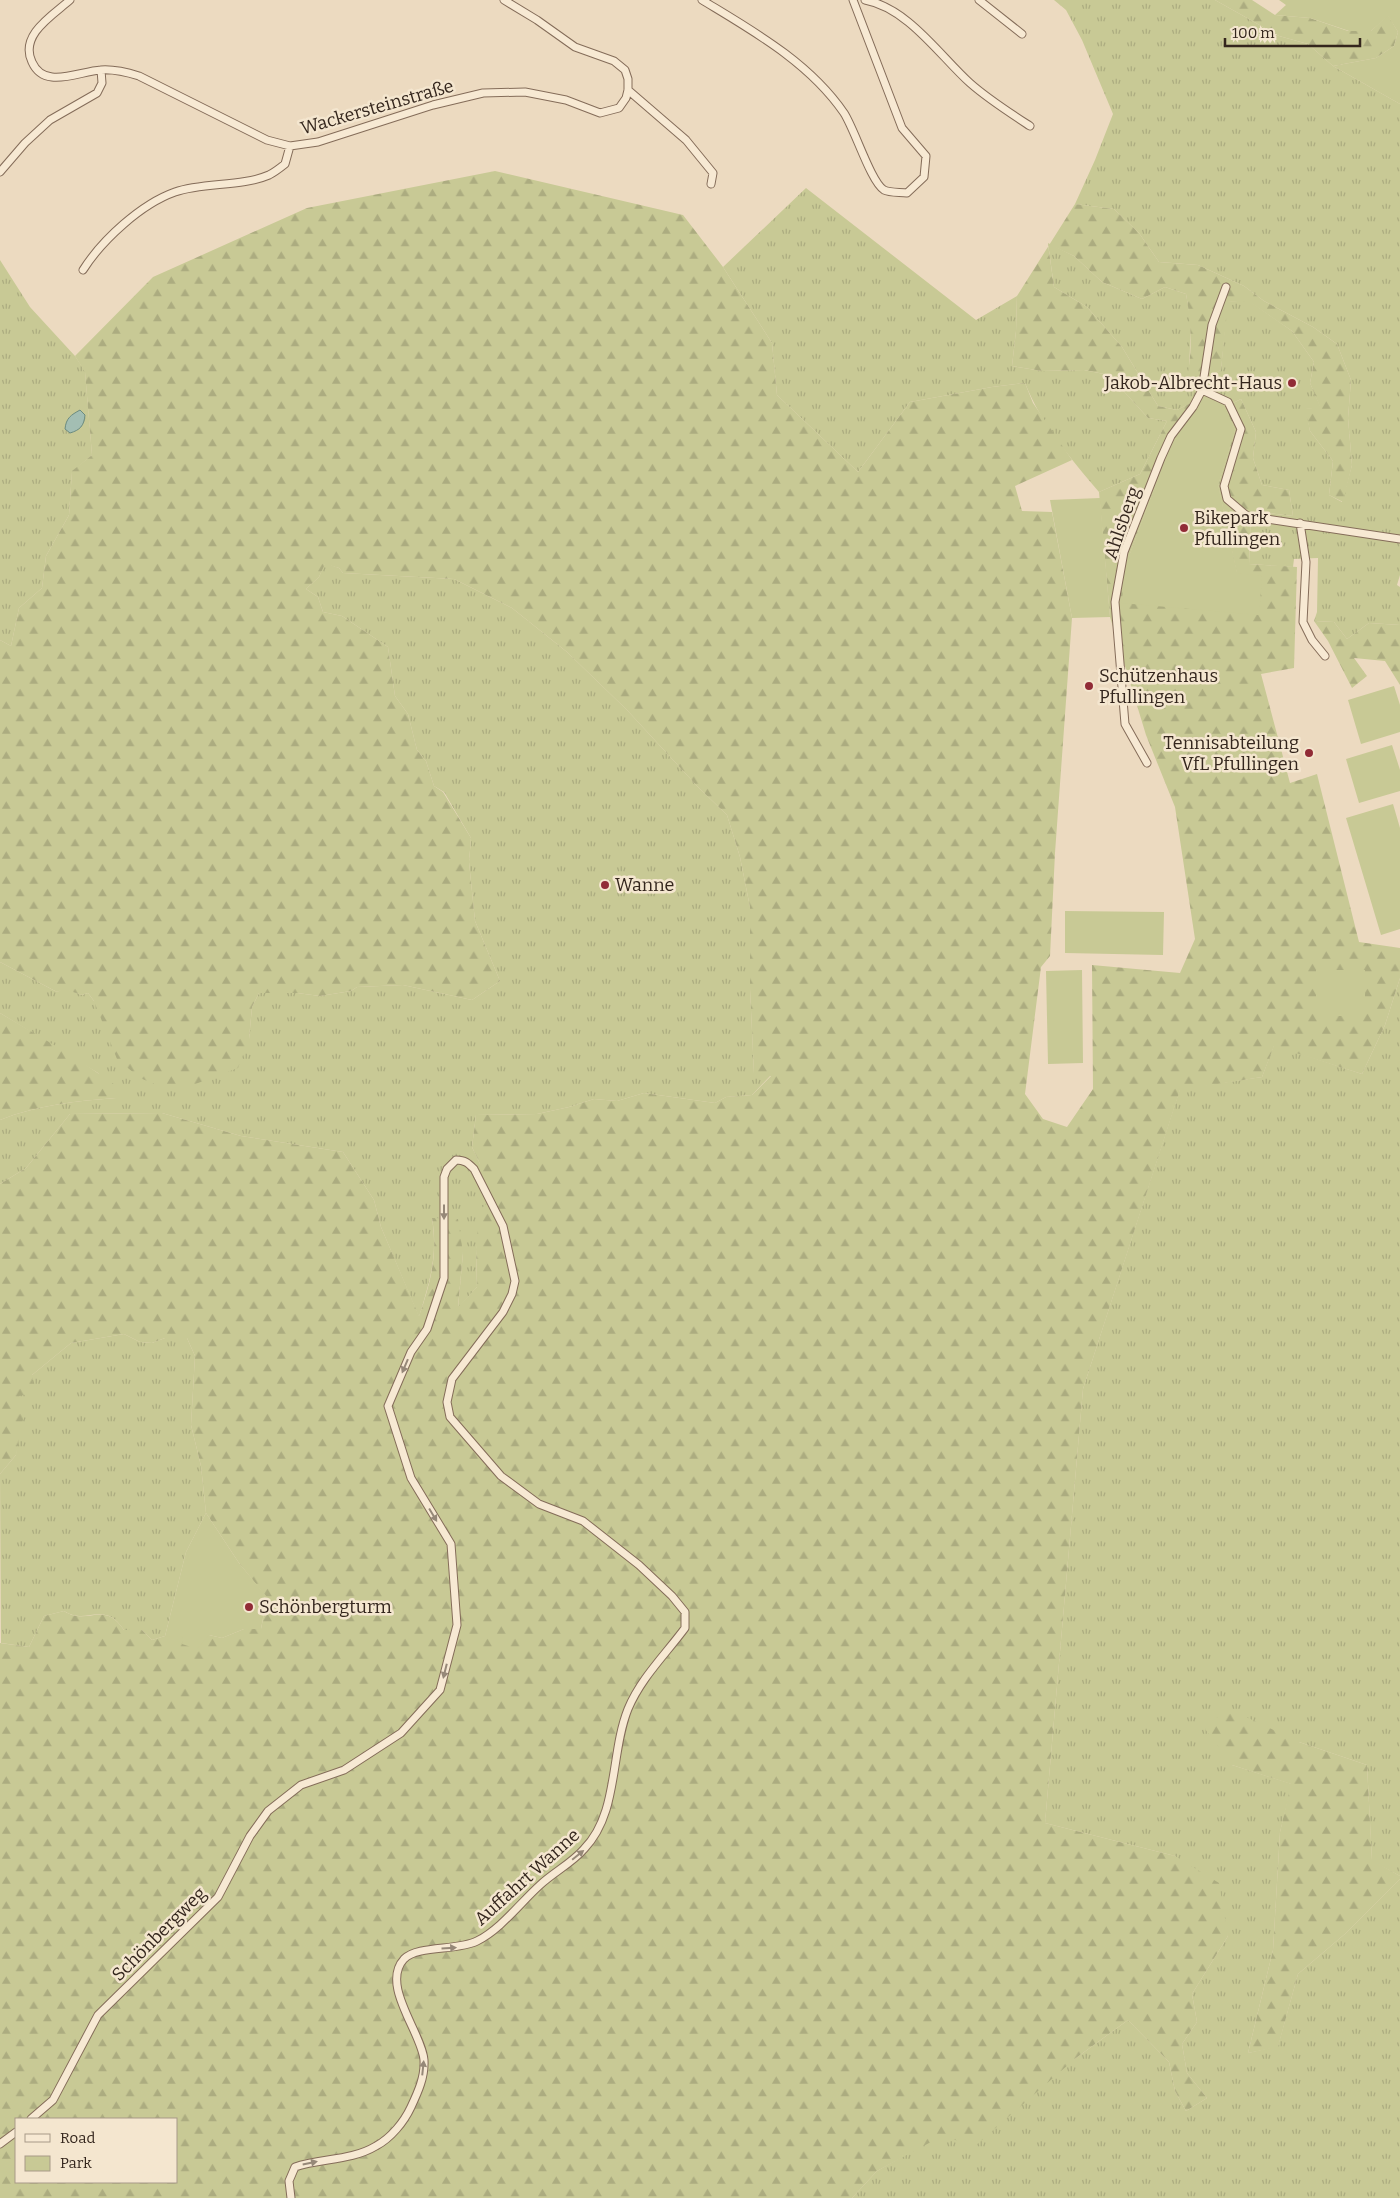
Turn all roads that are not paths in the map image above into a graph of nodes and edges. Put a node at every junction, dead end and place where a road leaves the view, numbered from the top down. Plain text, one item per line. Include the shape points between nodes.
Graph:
1 (70, 0) edge
2 (504, 0) edge
3 (702, 0) edge
4 (853, 0) edge
5 (865, 0) edge
6 (979, 0) edge
7 (1022, 34) dead end
8 (101, 70) junction
9 (628, 90) junction
10 (1030, 126) dead end
11 (290, 146) junction
12 (0, 172) edge
13 (711, 184) dead end
14 (82, 270) dead end
15 (1226, 287) dead end
16 (1202, 390) junction
17 (1300, 523) junction
18 (1400, 539) edge
19 (1325, 656) dead end
20 (1147, 763) dead end
21 (456, 1160) joint
22 (32, 2118) edge
23 (15, 2133) edge
24 (0, 2144) edge
25 (291, 2198) edge

1 - 8 street, Wackersteinstraße via 35,30 28,54 35,69 53,78
2 - 9 street via 575,47 614,61 625,70
3 - 4 street via 785,54 823,87 849,121 874,179 884,189 907,193 924,177 926,156 902,128
5 - 10 street via 916,28 972,85
6 - 7 street
8 - 11 street, Wackersteinstraße via 139,76 267,140
8 - 12 street via 102,83 97,93 50,120
9 - 11 street, Wackersteinstraße via 619,108 600,113 566,100 525,92 483,93 318,142
9 - 13 street via 686,140 713,173
11 - 14 street via 285,164 269,175 175,192 148,205 120,228
15 - 16 street via 1212,325
16 - 17 street via 1228,402 1241,429 1224,486 1227,499 1247,516
16 - 20 street, Ahlsberg via 1171,436 1161,458 1124,552 1115,602 1125,724
17 - 18 street
17 - 19 street via 1306,562 1303,622
21 -> 22 street, Schönbergweg via 444,1177 444,1278 427,1329 411,1352 388,1406 411,1478 451,1544 457,1625 440,1690 401,1733 344,1770 301,1785 268,1810 250,1836 218,1898 98,2015 53,2100
25 -> 21 street, Auffahrt Wanne via 289,2181 295,2167 346,2158 376,2146 404,2122 421,2087 424,2059 398,1990 398,1972 405,1959 426,1950 461,1947 478,1941 588,1845 598,1833 605,1813 628,1710 642,1680 685,1628 685,1612 639,1565 583,1521 539,1504 501,1476 450,1417 447,1402 452,1379 503,1312 515,1281 503,1226 474,1169 468,1162
23 - 24 street

